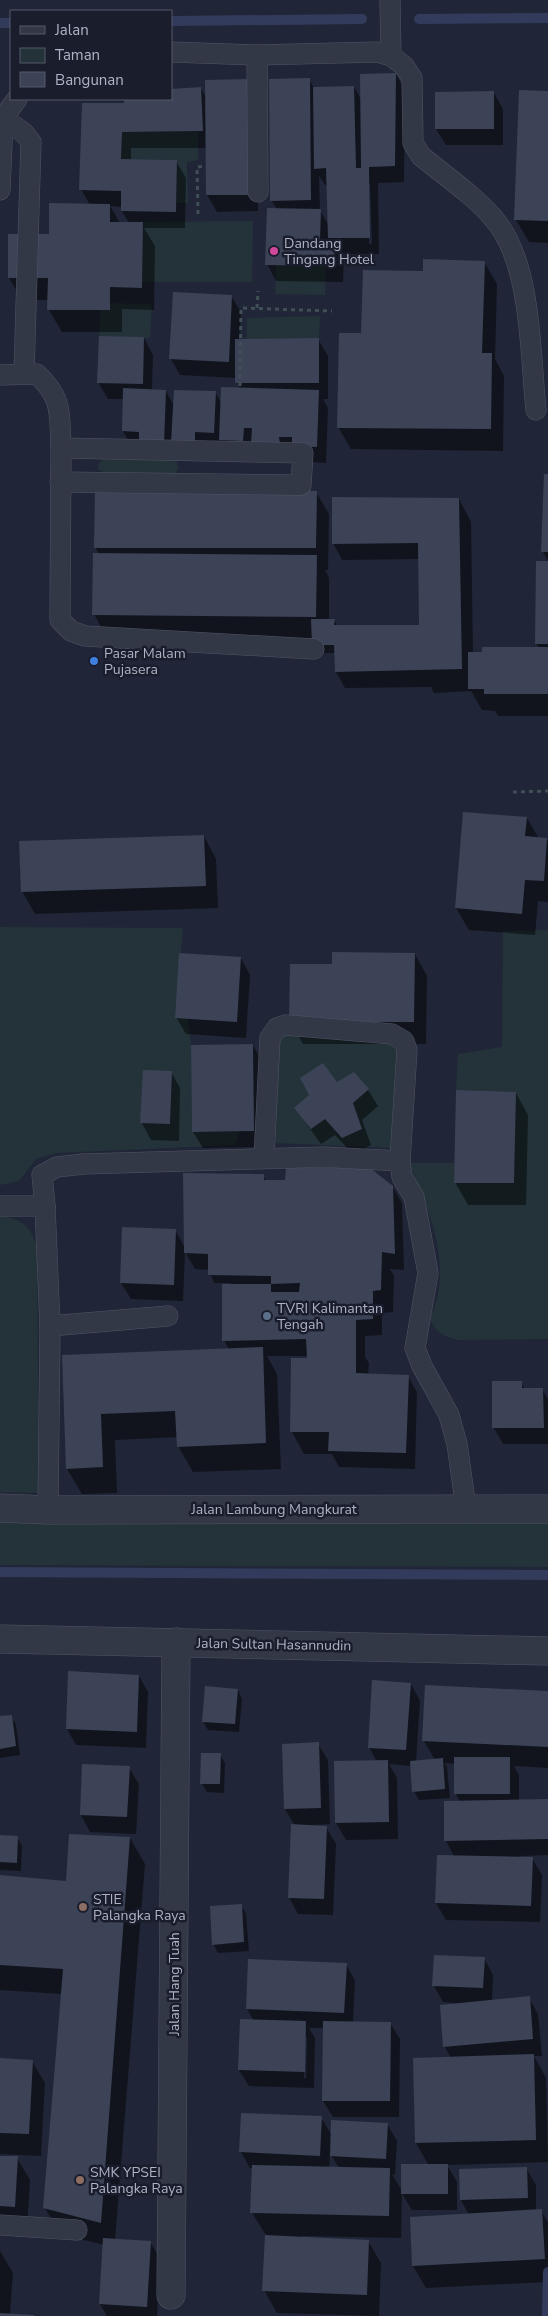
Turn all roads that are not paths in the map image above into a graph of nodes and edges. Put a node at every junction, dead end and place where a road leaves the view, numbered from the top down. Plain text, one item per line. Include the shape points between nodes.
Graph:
1 (390, 0) edge
2 (172, 52) edge
3 (257, 55) junction
4 (391, 56) junction
5 (16, 100) edge
6 (1, 118) edge
7 (0, 190) edge
8 (258, 192) dead end
9 (24, 373) junction
10 (0, 374) edge
11 (536, 410) dead end
12 (61, 448) junction
13 (190, 451) junction
14 (253, 452) junction
15 (60, 482) junction
16 (190, 483) junction
17 (253, 484) junction
18 (314, 649) dead end
19 (264, 1158) junction
20 (400, 1161) junction
21 (0, 1206) edge
22 (45, 1206) junction
23 (168, 1316) dead end
24 (50, 1326) junction
25 (0, 1508) edge
26 (466, 1508) junction
27 (548, 1509) edge
28 (48, 1510) junction
29 (0, 1639) edge
30 (176, 1642) junction
31 (548, 1651) edge
32 (0, 2225) edge
33 (77, 2230) dead end
34 (171, 2295) dead end

1 - 4 lane
2 - 3 lane
3 - 4 lane via 377,52
3 - 8 lane
4 - 11 lane via 412,78 413,143 421,156 494,218 514,252 524,290
5 - 6 lane
6 - 7 lane
6 - 9 lane via 24,133 31,142
9 - 10 lane
9 - 12 lane via 37,374 58,400
12 - 13 lane
12 - 15 lane
13 - 14 lane
13 - 16 lane
14 - 17 lane
14 - 17 lane via 303,453 301,485
15 - 16 lane
15 - 18 lane via 60,620 71,632 86,636
16 - 17 lane
19 - 20 lane
19 - 20 lane via 270,1038 277,1028 286,1026 392,1034 404,1041 407,1050
19 - 22 lane via 57,1167 42,1175
20 - 26 lane via 402,1177 414,1197 428,1272 415,1348 449,1415 457,1444
21 - 22 lane
22 - 24 lane
23 - 24 lane
24 - 28 lane
25 - 28 street, Jalan Lambung Mangkurat
26 - 27 street, Jalan Lambung Mangkurat
26 - 28 street, Jalan Lambung Mangkurat
29 - 30 street, Jalan Sultan Hasannudin
30 - 31 street, Jalan Sultan Hasannudin
30 - 34 street, Jalan Hang Tuah
32 - 33 lane

